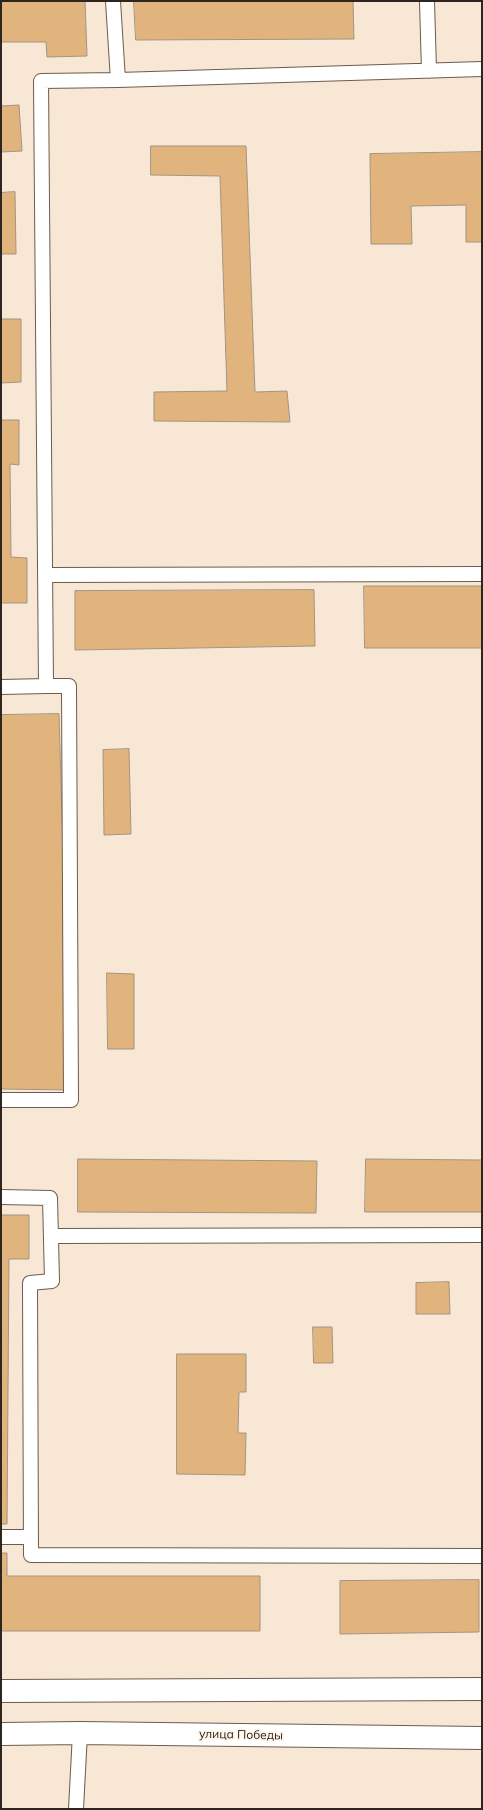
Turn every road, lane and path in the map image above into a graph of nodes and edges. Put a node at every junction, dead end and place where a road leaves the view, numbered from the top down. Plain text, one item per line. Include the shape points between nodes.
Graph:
1 (113, 1) edge
2 (427, 1) edge
3 (482, 69) edge
4 (429, 71) junction
5 (118, 80) junction
6 (482, 574) edge
7 (45, 575) junction
8 (46, 686) junction
9 (1, 687) edge
10 (1, 1100) edge
11 (1, 1197) edge
12 (482, 1235) edge
13 (51, 1236) junction
14 (31, 1536) junction
15 (1, 1537) edge
16 (482, 1556) edge
17 (482, 1690) edge
18 (1, 1691) edge
19 (80, 1733) junction
20 (1, 1734) edge
21 (482, 1738) edge
22 (76, 1809) edge

1 - 5 lane
2 - 4 lane
3 - 4 lane
4 - 5 lane
5 - 7 lane via 41,81
6 - 7 lane
7 - 8 lane
8 - 9 lane
8 - 10 lane via 69,686 71,1100
11 - 13 lane via 50,1198
12 - 13 lane
13 - 14 lane via 52,1281 30,1283
14 - 15 lane
14 - 16 lane via 31,1555
17 - 18 street
19 - 20 street, улица Победы
19 - 21 street, улица Победы
19 - 22 lane

